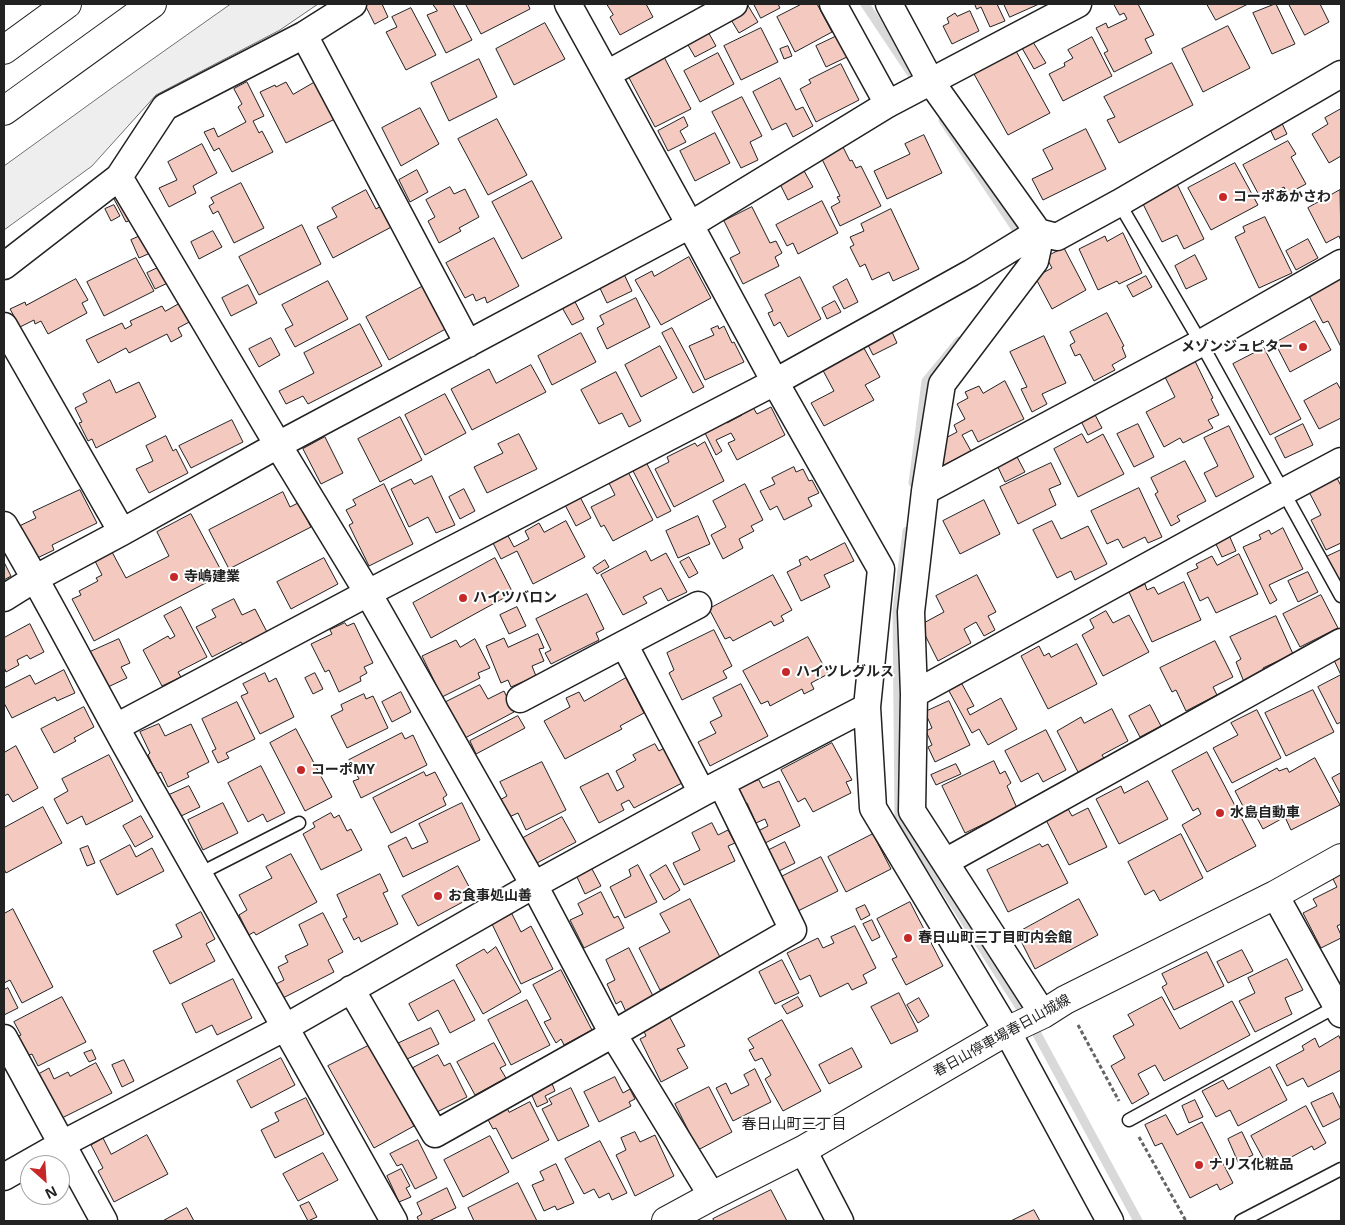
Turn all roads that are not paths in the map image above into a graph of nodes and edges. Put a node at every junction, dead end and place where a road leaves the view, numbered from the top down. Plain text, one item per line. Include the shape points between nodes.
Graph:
1 (67, 4) edge
2 (152, 4) edge
3 (352, 4) edge
4 (568, 4) edge
5 (734, 4) edge
6 (833, 4) edge
7 (890, 4) edge
8 (1078, 4) edge
9 (304, 35) junction
10 (4, 50) edge
11 (607, 74) junction
12 (1341, 74) edge
13 (931, 82) junction
14 (888, 104) junction
15 (4, 111) edge
16 (120, 176) junction
17 (1119, 203) junction
18 (690, 225) junction
19 (1038, 232) junction
20 (1341, 263) edge
21 (4, 266) edge
22 (4, 326) edge
23 (1201, 343) junction
24 (468, 344) junction
25 (775, 382) junction
26 (278, 445) junction
27 (1341, 461) edge
28 (925, 492) junction
29 (1283, 492) junction
30 (4, 524) edge
31 (122, 532) junction
32 (36, 578) junction
33 (368, 593) junction
34 (1341, 596) edge
35 (4, 598) edge
36 (698, 605) dead end
37 (1341, 642) edge
38 (624, 644) junction
39 (914, 694) junction
40 (520, 699) dead end
41 (867, 707) junction
42 (116, 727) junction
43 (711, 788) junction
44 (299, 822) dead end
45 (1341, 858) edge
46 (945, 862) junction
47 (199, 874) junction
48 (534, 886) junction
49 (1275, 895) junction
50 (351, 989) junction
51 (1339, 1010) edge
52 (1043, 1014) junction
53 (286, 1027) junction
54 (1007, 1031) junction
55 (613, 1034) junction
56 (4, 1038) edge
57 (1129, 1120) dead end
58 (62, 1144) junction
59 (803, 1150) junction
60 (1341, 1169) edge
61 (4, 1177) edge
62 (712, 1196) junction
63 (104, 1221) edge
64 (394, 1221) edge
65 (666, 1221) edge
66 (840, 1221) edge
67 (1110, 1221) edge
68 (1241, 1221) edge

1 - 10 main road
2 - 15 main road
3 - 9 street
4 - 11 street
5 - 11 street
6 - 14 street
7 - 13 street
8 - 13 street
9 - 16 street via 165,107
9 - 24 street
11 - 18 street
12 - 17 street
13 - 14 street
13 - 19 street
14 - 18 street
16 - 21 street
16 - 26 street
17 - 19 street via 1057,237
17 - 23 lane
18 - 24 street
18 - 25 street
19 - 25 street
19 - 28 street via 1035,261 942,384
20 - 23 street
22 - 31 street
23 - 28 street
23 - 29 lane
24 - 26 street
25 - 33 street
25 - 41 street via 881,569
26 - 31 street
26 - 33 street
27 - 29 street
28 - 39 street via 911,612
29 - 34 lane
29 - 39 street
30 - 32 street
31 - 32 street
32 - 35 street
32 - 42 street
33 - 42 street
33 - 48 street
36 - 38 street
37 - 46 street
38 - 40 street
38 - 43 street
39 - 46 street via 912,811
41 - 43 street
41 - 54 street via 873,808
42 - 47 street
43 - 48 street
43 - 55 street via 793,930
44 - 47 lane
45 - 49 main road, 春日山停車場春日山城線
46 - 52 street
47 - 53 street
48 - 50 street
48 - 55 street
49 - 51 street
49 - 52 main road, 春日山停車場春日山城線
50 - 53 street
50 - 55 street via 434,1134
51 - 57 lane
52 - 54 main road, 春日山停車場春日山城線
53 - 58 street
53 - 64 street
54 - 59 main road, 春日山停車場春日山城線
54 - 67 street
55 - 62 street
56 - 58 street
58 - 61 street
58 - 63 street
59 - 62 main road, 春日山停車場春日山城線
59 - 66 street
60 - 68 lane
62 - 65 main road, 春日山停車場春日山城線

